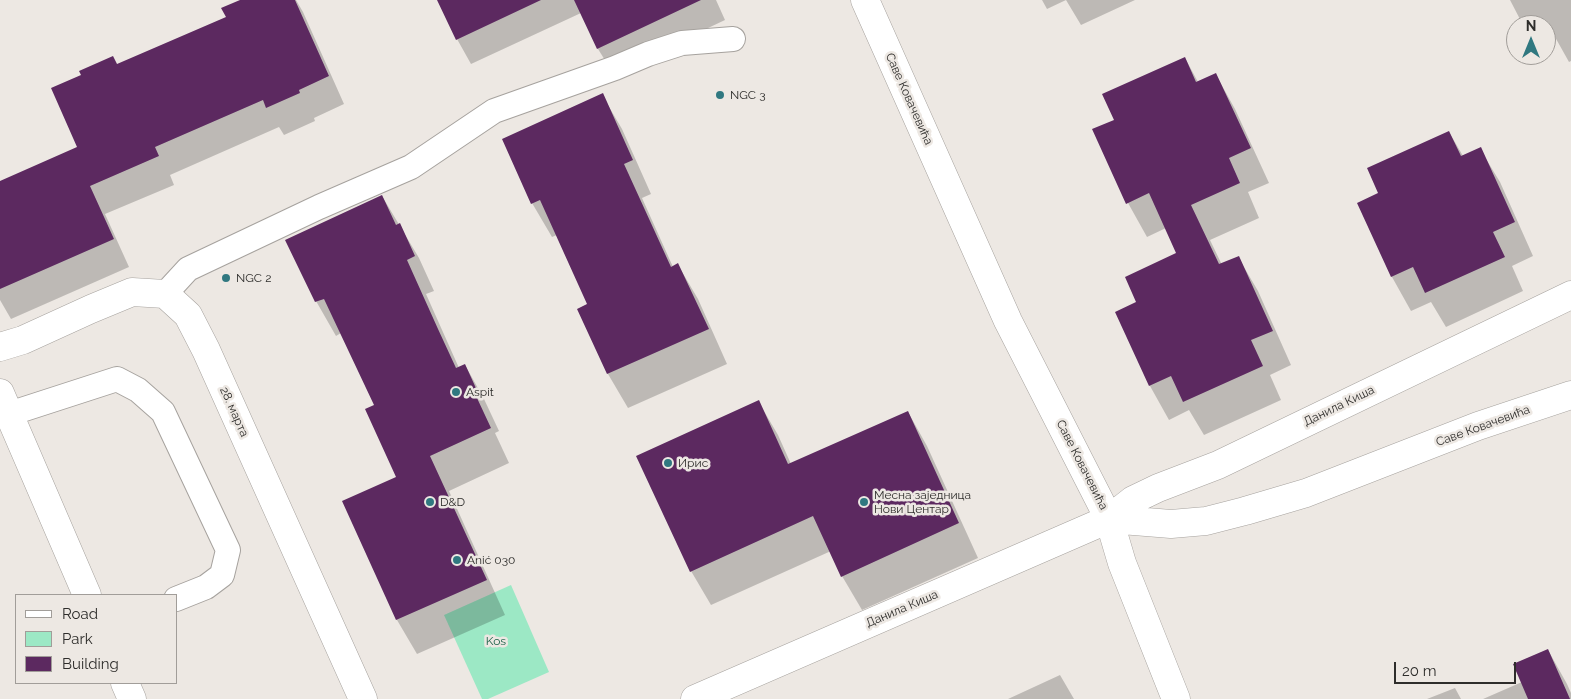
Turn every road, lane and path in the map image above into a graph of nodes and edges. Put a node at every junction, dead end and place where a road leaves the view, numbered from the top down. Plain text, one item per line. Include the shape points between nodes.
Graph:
1 (864, 0) edge
2 (733, 39) dead end
3 (166, 294) junction
4 (1571, 295) edge
5 (0, 347) edge
6 (1571, 395) edge
7 (5, 403) edge
8 (1109, 519) junction
9 (87, 594) edge
10 (178, 598) edge
11 (125, 684) edge
12 (132, 699) edge
13 (363, 699) edge
14 (695, 699) edge
15 (1176, 699) edge

1 - 8 street, Саве Ковачевића via 1008,321
2 - 3 lane via 682,43 494,111 411,167 188,269
3 - 5 street via 132,292
3 - 13 street, 28. марта via 188,315 206,350
4 - 8 street, Данила Киша via 1218,465 1133,500
6 - 8 street, Саве Ковачевића via 1478,426 1306,493 1237,513 1206,521 1171,524
7 - 9 street
7 - 10 lane via 117,379 138,390 164,412 228,550 222,575 206,587
8 - 14 street, Данила Киша
8 - 15 street via 1122,563
11 - 12 street

